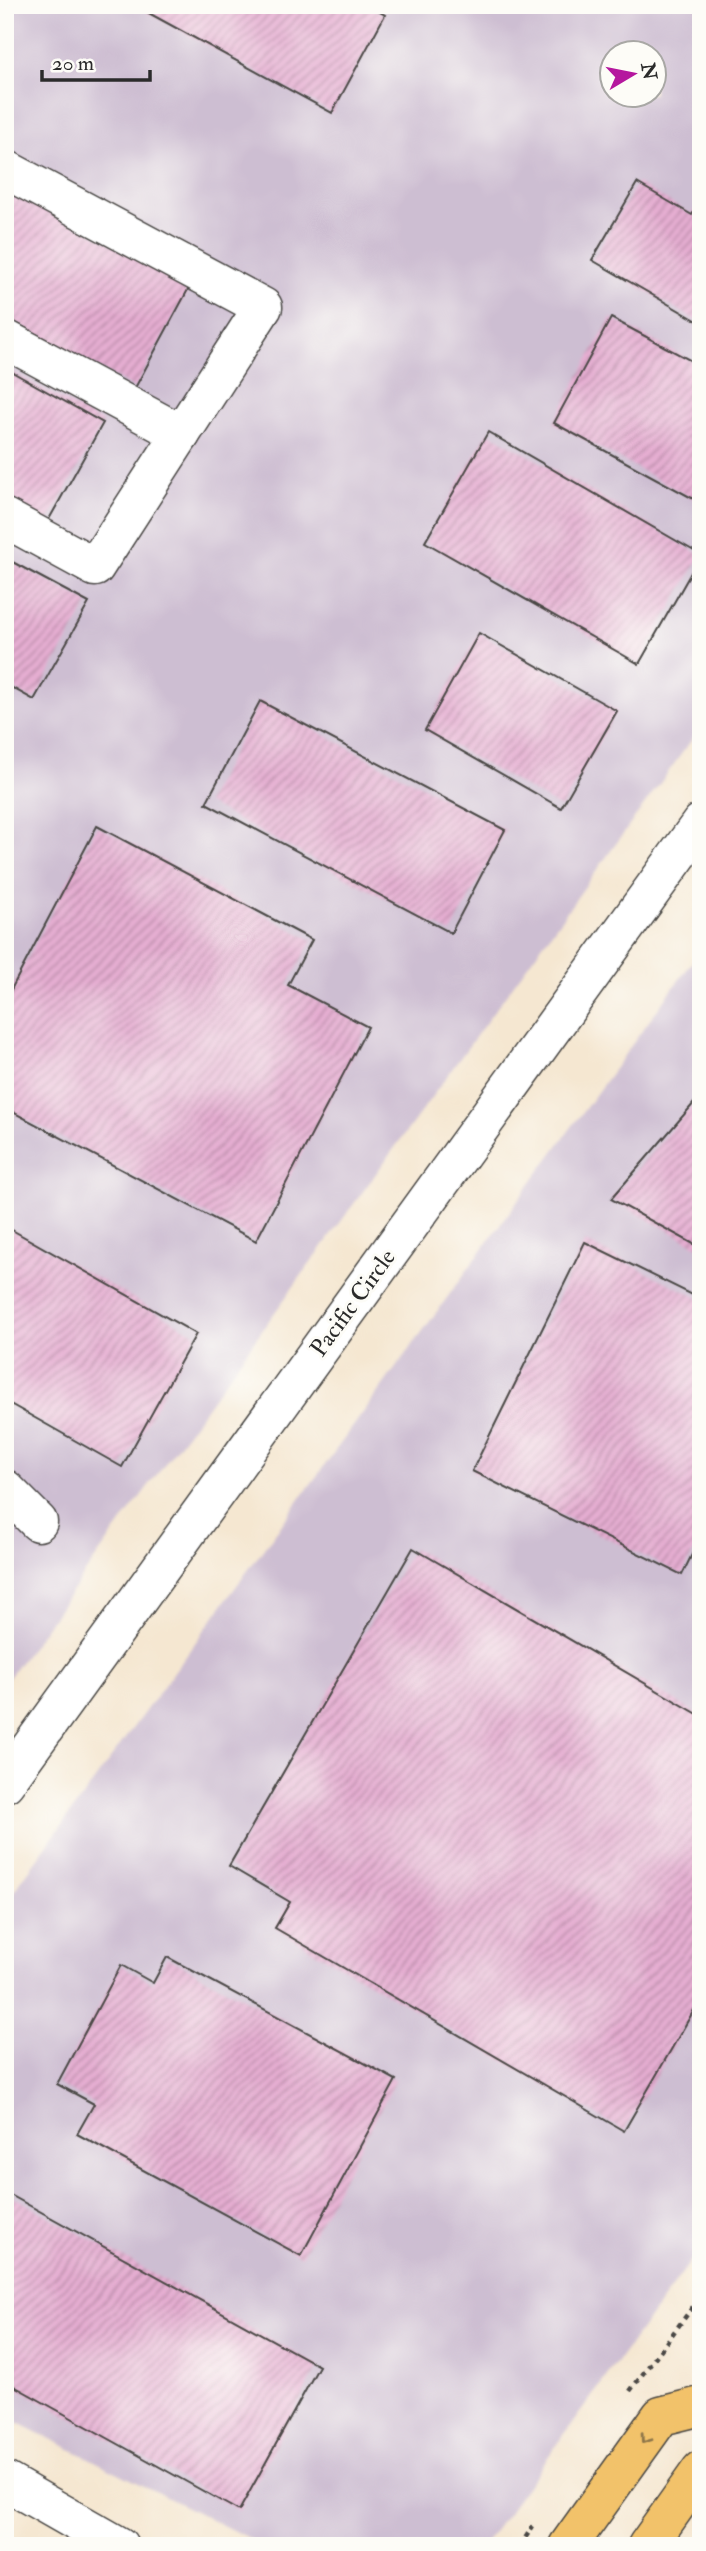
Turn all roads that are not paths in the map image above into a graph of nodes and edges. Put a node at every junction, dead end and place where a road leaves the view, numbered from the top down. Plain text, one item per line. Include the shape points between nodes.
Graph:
1 (5, 169) edge
2 (5, 339) edge
3 (181, 434) junction
4 (5, 518) edge
5 (701, 822) edge
6 (5, 1489) edge
7 (38, 1522) dead end
8 (5, 1783) edge
9 (701, 2406) edge
10 (701, 2470) edge
11 (5, 2481) edge
12 (119, 2546) edge
13 (568, 2546) edge
14 (647, 2546) edge

1 - 3 street via 263,307
2 - 3 street
3 - 4 street via 95,567
5 - 8 street, Pacific Circle
6 - 7 street
9 -> 13 main road via 662,2416
10 - 14 main road
11 - 12 street

